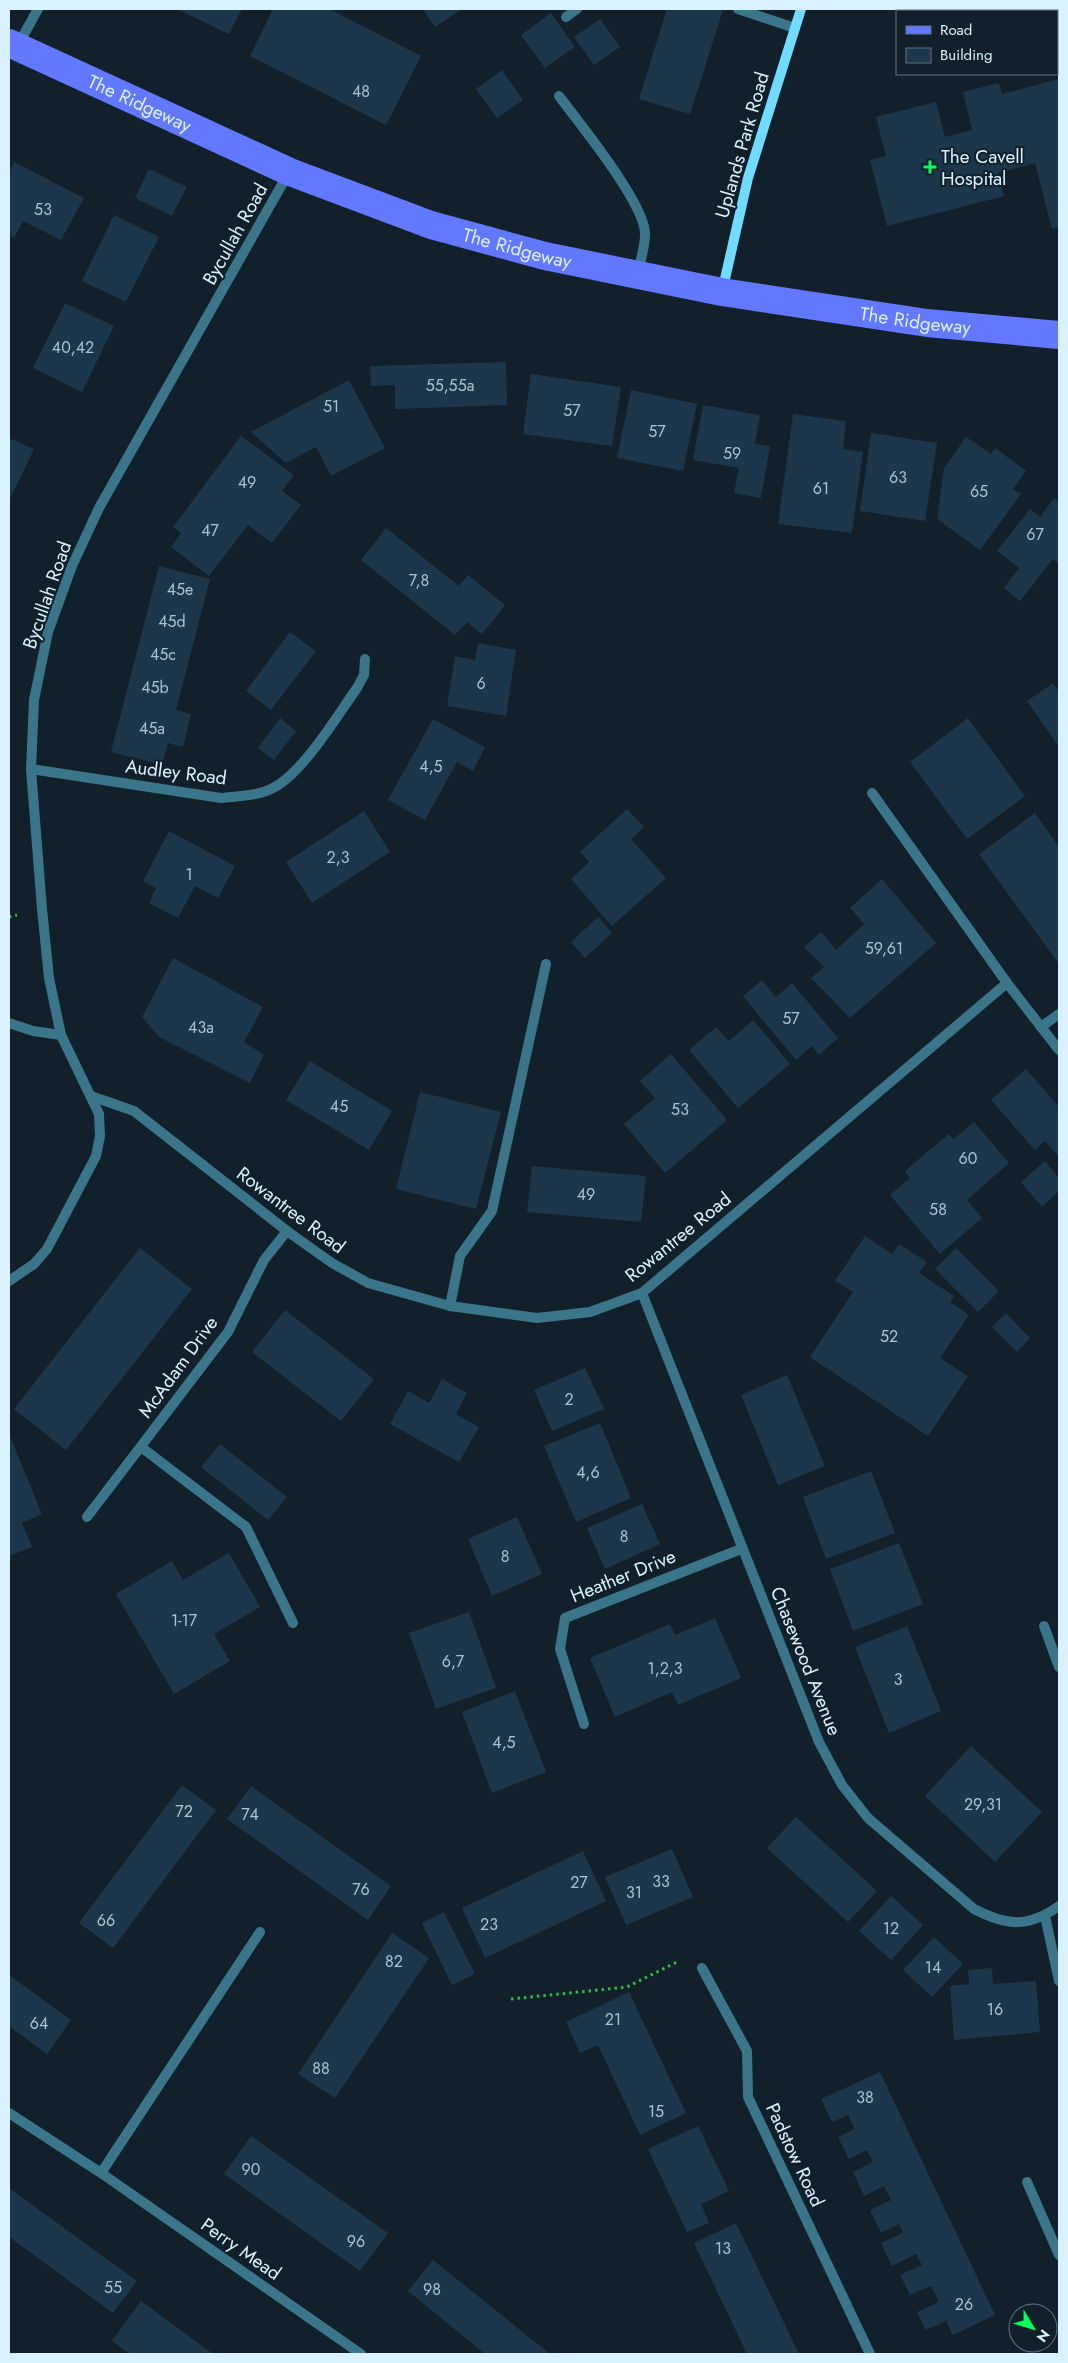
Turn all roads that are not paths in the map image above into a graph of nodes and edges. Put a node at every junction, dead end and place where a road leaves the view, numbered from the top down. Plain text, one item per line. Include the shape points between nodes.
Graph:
1 (38, 9) edge
2 (577, 9) edge
3 (738, 9) edge
4 (801, 9) edge
5 (566, 17) dead end
6 (795, 28) junction
7 (13, 45) edge
8 (559, 96) dead end
9 (290, 172) junction
10 (638, 275) junction
11 (722, 292) junction
12 (1059, 335) edge
13 (365, 659) dead end
14 (31, 769) junction
15 (872, 793) dead end
16 (546, 964) dead end
17 (1007, 983) junction
18 (1059, 1014) edge
19 (9, 1023) edge
20 (1041, 1027) junction
21 (61, 1036) junction
22 (1059, 1050) edge
23 (91, 1096) junction
24 (287, 1231) junction
25 (9, 1281) edge
26 (642, 1293) junction
27 (450, 1306) junction
28 (141, 1447) junction
29 (87, 1517) dead end
30 (741, 1548) junction
31 (293, 1623) dead end
32 (1044, 1626) dead end
33 (1059, 1667) edge
34 (584, 1724) dead end
35 (1059, 1906) edge
36 (1045, 1916) junction
37 (260, 1932) dead end
38 (702, 1968) road end
39 (1059, 1981) edge
40 (9, 2113) edge
41 (101, 2173) junction
42 (1027, 2182) dead end
43 (1059, 2255) edge
44 (362, 2354) edge
45 (870, 2354) edge

1 - 7 street
2 - 5 street
3 - 6 street
4 - 6 street, Uplands Park Road
6 - 11 street, Uplands Park Road via 748,178
7 - 9 main road, The Ridgeway
8 - 10 street via 640,212 645,232
9 - 10 main road, The Ridgeway via 431,224 545,256
9 - 14 street, Bycullah Road via 99,508 72,566 48,632 34,700
10 - 11 main road, The Ridgeway
11 - 12 main road, The Ridgeway via 927,323
13 - 14 street, Audley Road via 364,675 352,695 293,773 273,788 250,795 221,798
14 - 21 street, Bycullah Road via 49,978
15 - 17 street
16 - 27 street via 492,1211 460,1256
17 - 20 street
17 - 26 street, Rowantree Road
18 - 20 street
19 - 21 street
20 - 22 street
21 - 23 street, Bycullah Road
23 - 24 street, Rowantree Road via 134,1111
23 - 25 street, Bycullah Road via 99,1114 100,1136 96,1156 47,1249 34,1264
24 - 27 street, Rowantree Road via 332,1263 368,1283
24 - 28 street, McAdam Drive via 264,1260 228,1332
26 - 27 street, Rowantree Road via 590,1312 537,1318
26 - 30 street, Chasewood Avenue
28 - 29 street, McAdam Drive
28 - 31 street via 246,1527
30 - 34 street, Heather Drive via 565,1618 560,1649
30 - 36 street, Chasewood Avenue via 819,1742 842,1785 868,1818 974,1909 992,1919 1007,1923 1028,1922
32 - 33 street
35 - 36 street, Chasewood Avenue
36 - 39 street
37 - 41 street
38 - 45 street, Padstow Road via 747,2050 748,2097
40 - 41 street, Perry Mead
41 - 44 street, Perry Mead
42 - 43 street

